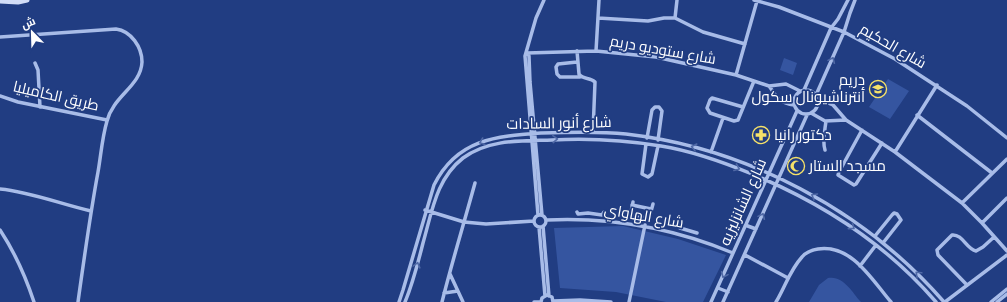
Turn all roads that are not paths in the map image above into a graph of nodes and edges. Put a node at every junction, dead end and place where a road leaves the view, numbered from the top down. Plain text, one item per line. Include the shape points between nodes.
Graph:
1 (27, 0) edge
2 (544, 0) edge
3 (599, 0) edge
4 (677, 0) edge
5 (755, 0) edge
6 (848, 0) edge
7 (855, 0) edge
8 (0, 1) edge
9 (598, 18) junction
10 (675, 18) junction
11 (832, 28) junction
12 (844, 32) junction
13 (0, 37) edge
14 (745, 44) junction
15 (577, 51) junction
16 (596, 51) junction
17 (527, 53) junction
18 (577, 62) junction
19 (35, 63) dead end
20 (736, 75) junction
21 (580, 77) junction
22 (754, 81) junction
23 (936, 85) junction
24 (769, 86) junction
25 (802, 91) junction
26 (0, 96) edge
27 (817, 97) junction
28 (794, 105) junction
29 (40, 107) junction
30 (743, 107) junction
31 (797, 111) junction
32 (809, 114) junction
33 (917, 115) junction
34 (723, 118) junction
35 (107, 120) junction
36 (846, 120) junction
37 (826, 121) junction
38 (862, 130) junction
39 (593, 132) junction
40 (533, 134) junction
41 (647, 138) junction
42 (1007, 138) edge
43 (534, 140) junction
44 (658, 140) junction
45 (882, 143) junction
46 (646, 144) junction
47 (658, 146) junction
48 (826, 150) dead end
49 (711, 152) junction
50 (895, 152) junction
51 (1007, 159) edge
52 (452, 160) junction
53 (457, 164) junction
54 (992, 173) junction
55 (769, 174) junction
56 (779, 178) junction
57 (766, 180) junction
58 (475, 183) dead end
59 (777, 184) junction
60 (0, 189) edge
61 (1007, 198) edge
62 (962, 203) junction
63 (652, 204) dead end
64 (652, 209) junction
65 (425, 210) junction
66 (91, 211) junction
67 (431, 211) junction
68 (576, 212) dead end
69 (604, 212) dead end
70 (588, 213) junction
71 (593, 213) junction
72 (540, 215) junction
73 (640, 217) junction
74 (588, 219) junction
75 (593, 219) junction
76 (547, 220) junction
77 (534, 221) junction
78 (464, 222) junction
79 (982, 222) junction
80 (639, 224) junction
81 (645, 225) junction
82 (745, 225) junction
83 (541, 227) junction
84 (680, 228) dead end
85 (686, 229) junction
86 (756, 229) junction
87 (691, 231) junction
88 (1, 232) edge
89 (697, 232) dead end
90 (684, 235) junction
91 (690, 236) junction
92 (875, 236) junction
93 (994, 237) junction
94 (5, 238) junction
95 (0, 241) edge
96 (883, 243) junction
97 (876, 245) junction
98 (1007, 251) edge
99 (734, 253) junction
100 (744, 255) junction
101 (1007, 255) edge
102 (860, 266) junction
103 (450, 274) junction
104 (788, 278) junction
105 (967, 285) junction
106 (718, 288) junction
107 (1007, 289) edge
108 (458, 291) junction
109 (728, 292) junction
110 (444, 293) junction
111 (1007, 294) edge
112 (547, 296) junction
113 (553, 301) edge
114 (34, 302) edge
115 (78, 302) edge
116 (398, 302) edge
117 (405, 302) edge
118 (442, 302) edge
119 (462, 302) edge
120 (534, 302) edge
121 (541, 302) edge
122 (611, 302) edge
123 (629, 302) edge
124 (711, 302) edge
125 (723, 302) edge
126 (776, 302) edge
127 (891, 302) edge
128 (936, 302) edge
129 (945, 302) edge
130 (991, 302) edge
131 (997, 302) edge

1 - 8 street
2 - 17 street
3 - 9 street
4 - 10 street
5 - 11 street, شارع الحكيم
5 - 14 street
6 - 11 street
7 - 12 street
9 - 10 street via 648,21
9 - 16 street
10 - 14 street via 703,32
11 - 12 street, شارع الحكيم
11 - 25 street
12 - 23 street, شارع الحكيم via 895,59
27 -> 12 street
13 - 35 street via 113,28 129,34 139,49 141,68 135,81 114,105
14 - 20 street
15 - 16 street, شارع ستوديو دريم
15 - 17 street, شارع ستوديو دريم
15 - 18 street
16 - 20 street, شارع ستوديو دريم via 668,59
17 - 40 street
18 - 21 street
18 - 21 street via 558,64 557,74 560,77
19 - 29 street
20 - 22 street, شارع ستوديو دريم
21 - 39 street via 594,82
22 - 24 street, شارع ستوديو دريم
22 - 30 street
23 - 33 street
23 - 42 street, شارع الحكيم
24 - 25 street, شارع ستوديو دريم via 786,84
24 - 28 street via 779,100
25 - 27 street via 811,91
25 - 28 street via 794,97
26 - 29 street, طريق الكاميليا
27 - 32 street via 817,107
27 - 36 street via 833,105
28 - 31 street
29 - 35 street, طريق الكاميليا
30 - 34 street via 738,120
30 - 34 street via 715,98 710,100 708,112
31 - 32 street
31 - 55 street, شارع الشانزليزيه
32 - 37 street
32 - 56 street, شارع الشانزليزيه
33 - 50 street
33 - 54 street
34 - 49 street
35 - 66 street
36 - 37 street
36 - 38 street
37 - 48 street
38 - 45 street
38 - 45 street via 839,172 840,177 856,184
39 - 40 street, شارع أنور السادات
39 - 41 street, شارع أنور السادات
40 - 43 street
40 -> 52 street, شارع أنور السادات via 487,140 468,148
41 - 44 street, شارع أنور السادات
41 - 44 street via 652,110 659,107 662,111
43 -> 46 street, شارع أنور السادات via 586,138
43 - 53 street, شارع أنور السادات via 485,146
43 - 72 street
49 -> 44 street, شارع أنور السادات
45 - 50 street
46 - 47 street, شارع أنور السادات
46 - 47 street via 642,174 648,177 652,174
47 -> 57 street, شارع أنور السادات via 720,162
49 - 55 street, شارع أنور السادات
50 - 62 street
51 - 54 street
52 - 53 street
52 - 65 street, شارع أنور السادات via 438,175
53 - 67 street, شارع أنور السادات via 444,179
54 - 62 street
55 - 56 street, شارع أنور السادات
55 - 57 street, شارع الشانزليزيه
56 - 59 street, شارع الشانزليزيه
92 -> 56 street, شارع أنور السادات via 826,203
57 - 59 street, شارع أنور السادات
57 - 82 street, شارع الشانزليزيه
58 - 78 street
86 -> 59 street, شارع الشانزليزيه
59 -> 97 street, شارع أنور السادات via 827,210
60 - 66 street via 23,192
61 - 79 street
62 - 79 street
63 - 64 street
64 - 73 street via 649,217
64 - 73 street via 633,204 632,214
65 - 67 street
65 - 116 street, شارع أنور السادات
66 - 115 street
67 - 78 street
117 -> 67 street, شارع أنور السادات via 412,286
68 - 70 street
69 - 71 street
70 - 71 street
70 - 74 street
71 - 75 street
72 - 76 street via 545,216
72 - 77 street via 535,217
73 - 80 street
74 - 75 street, شارع الهاواي
74 - 76 street, شارع الهاواي
75 - 80 street, شارع الهاواي
76 - 83 street
77 - 78 street via 494,224
77 - 83 street
78 - 103 street
79 - 93 street
80 - 81 street, شارع الهاواي
81 - 90 street, شارع الهاواي
81 - 123 street
82 - 86 street
82 - 99 street, شارع الشانزليزيه
83 - 112 street
84 - 85 street
85 - 87 street
85 - 90 street
86 - 100 street, شارع الشانزليزيه
87 - 89 street
87 - 91 street
88 - 94 street
90 - 91 street, شارع الهاواي
91 - 99 street, شارع الهاواي
92 - 96 street, شارع أنور السادات
92 - 96 street via 892,215 897,214 901,220
93 - 98 street
93 - 105 street via 976,251 970,249 954,234 937,250 938,255
94 - 95 street
94 - 114 street via 26,276
129 -> 96 street, شارع أنور السادات
97 - 102 street
97 - 128 street, شارع أنور السادات
99 -> 106 street, شارع الشانزليزيه
100 - 104 street
100 - 109 street, شارع الشانزليزيه
101 - 105 street
102 - 104 street via 838,250 824,248 808,252
102 - 127 street
103 - 108 street
103 - 110 street
104 - 126 street
105 - 129 street
106 - 109 street
106 - 124 street, شارع الشانزليزيه
107 - 130 street
108 - 110 street
108 - 119 street
109 - 125 street, شارع الشانزليزيه
110 - 118 street
111 - 131 street
112 - 113 street
112 - 121 street via 542,298
113 - 122 street
120 - 121 street

